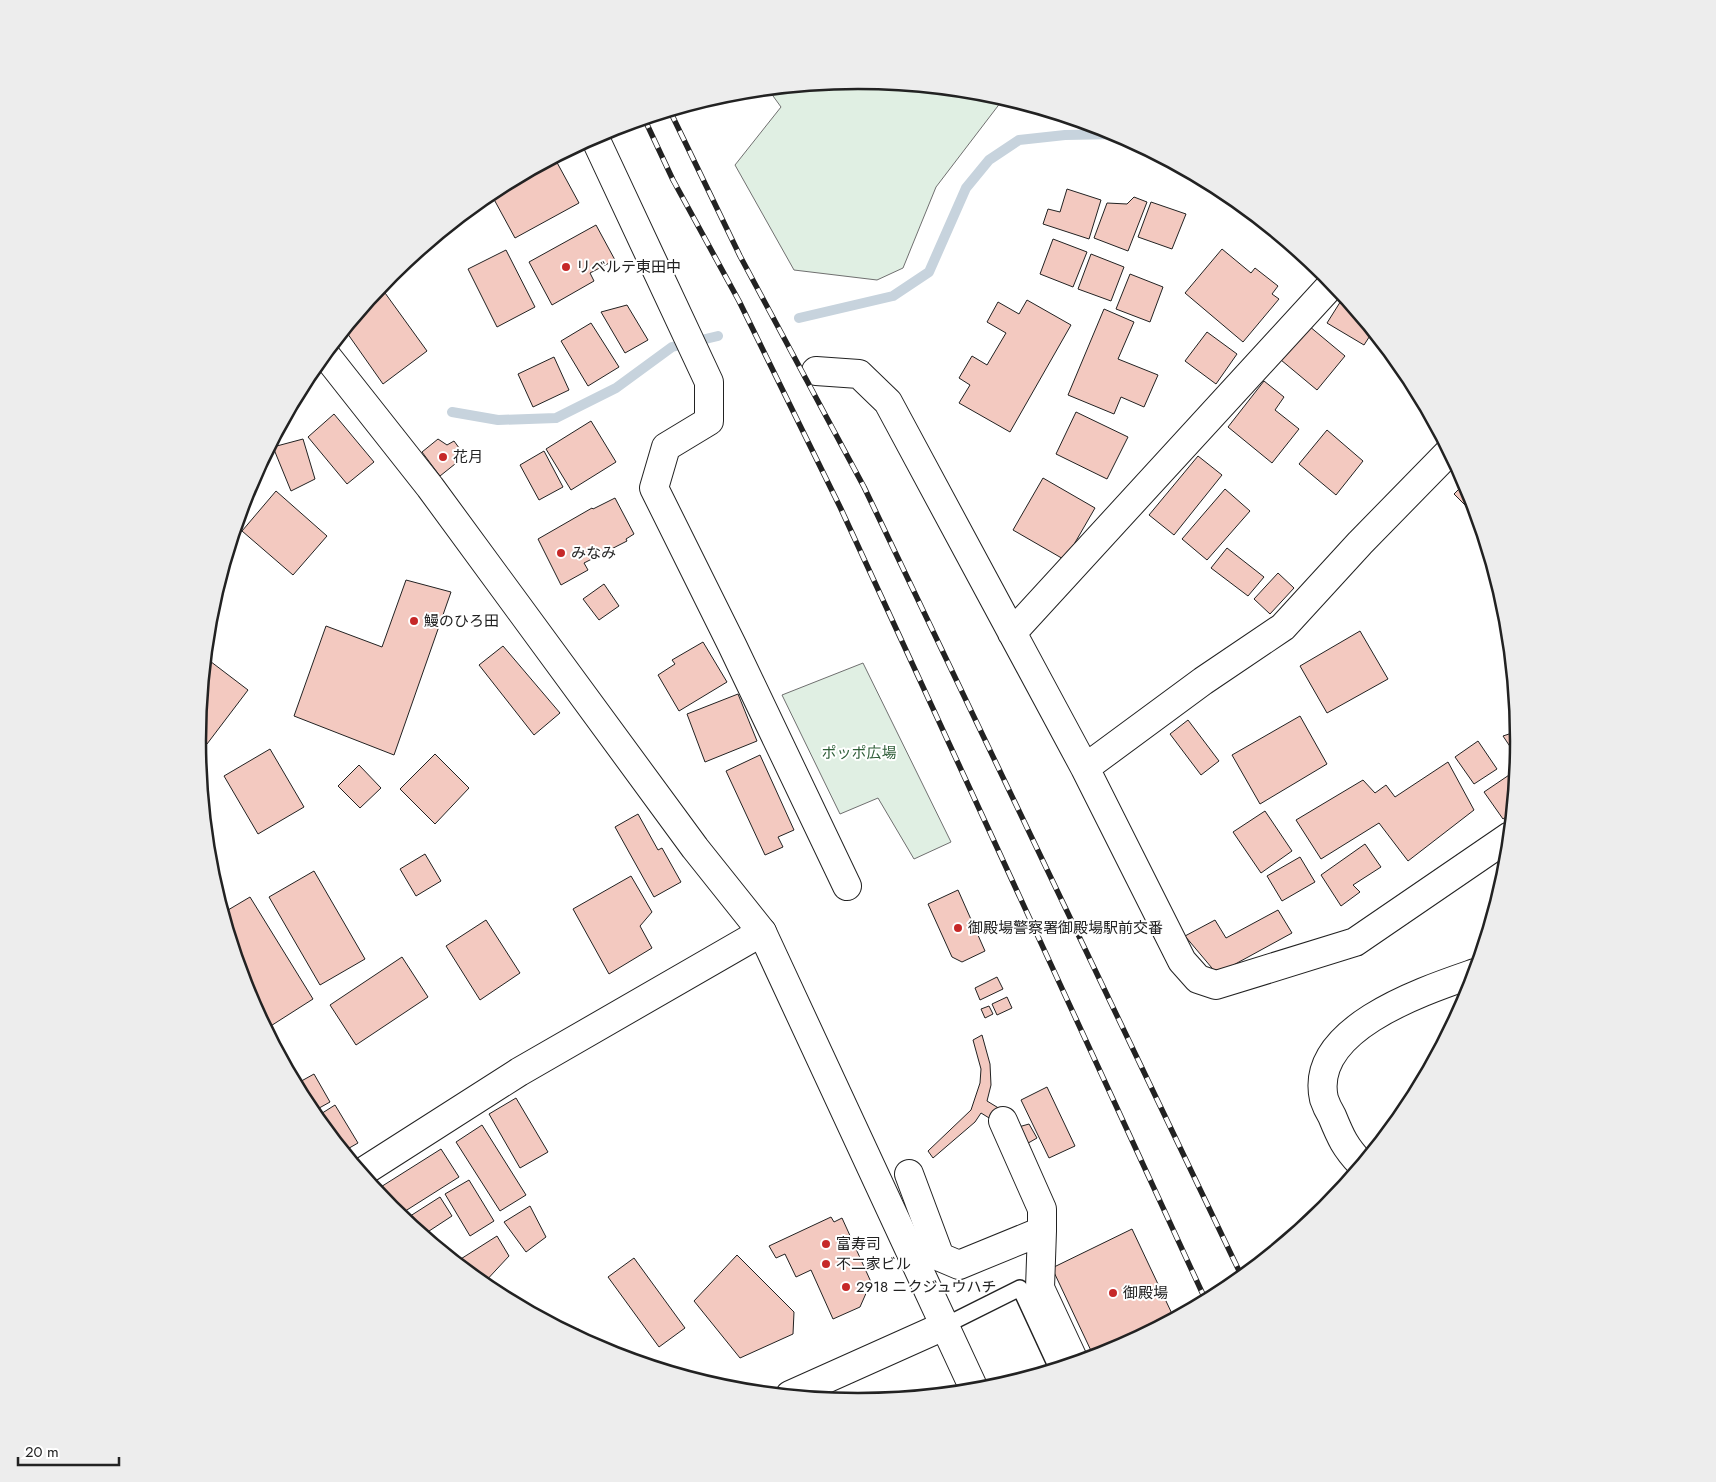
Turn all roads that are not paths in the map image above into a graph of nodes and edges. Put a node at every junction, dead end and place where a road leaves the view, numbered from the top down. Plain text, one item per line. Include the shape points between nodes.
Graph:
1 (597, 143) edge
2 (1327, 289) edge
3 (330, 360) edge
4 (816, 371) dead end
5 (1445, 456) edge
6 (1012, 633) junction
7 (1085, 768) junction
8 (1502, 841) edge
9 (848, 886) dead end
10 (762, 932) junction
11 (1467, 976) edge
12 (1003, 1121) dead end
13 (1357, 1159) edge
14 (367, 1170) edge
15 (909, 1174) dead end
16 (1042, 1231) junction
17 (944, 1326) junction
18 (1072, 1357) edge
19 (1055, 1363) edge
20 (972, 1383) edge
21 (800, 1391) edge

1 - 9 street via 709,382 708,421 666,447 654,488
2 - 6 street
3 - 10 street via 430,487 689,840
4 - 6 street via 859,374 888,402
5 - 7 street via 1283,626
6 - 7 street
7 - 8 street via 1182,961 1198,979 1216,985 1355,942
10 - 14 street via 519,1072
10 - 17 street
11 - 13 street via 1416,993 1352,1030 1337,1047 1325,1071 1324,1098 1345,1147
12 - 16 street via 1042,1209
15 - 16 street via 940,1257 959,1265
16 - 18 street via 1040,1288
17 - 19 lane via 1020,1288
17 - 20 street
17 - 21 street

